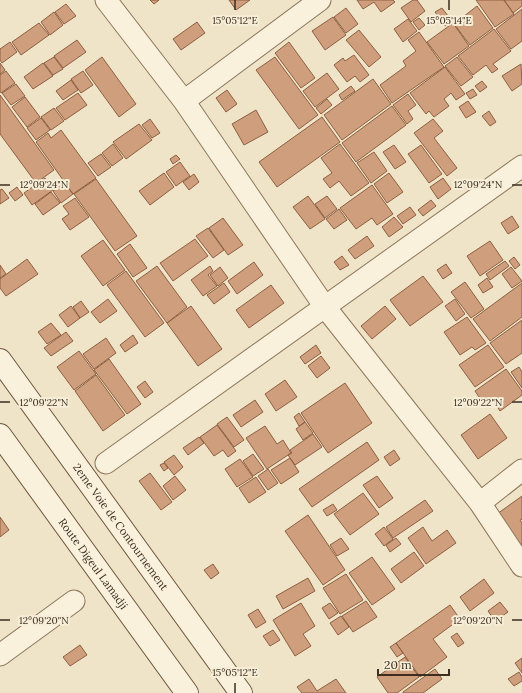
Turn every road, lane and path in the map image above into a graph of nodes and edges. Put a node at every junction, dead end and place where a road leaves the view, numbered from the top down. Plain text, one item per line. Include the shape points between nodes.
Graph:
1 (106, 0) edge
2 (320, 0) edge
3 (184, 101) junction
4 (522, 166) edge
5 (325, 307) junction
6 (0, 360) edge
7 (0, 435) edge
8 (106, 463) dead end
9 (522, 470) edge
10 (480, 503) junction
11 (522, 566) edge
12 (74, 601) dead end
13 (0, 655) edge
14 (187, 693) edge
15 (241, 693) edge

1 - 3 street
2 - 3 street
3 - 5 street
4 - 5 street
5 - 8 street
5 - 10 street
6 - 15 main road, 2eme Voie de Contournement
7 - 14 main road, Route Digeul Lamadji
9 - 10 street
10 - 11 street
12 - 13 street

